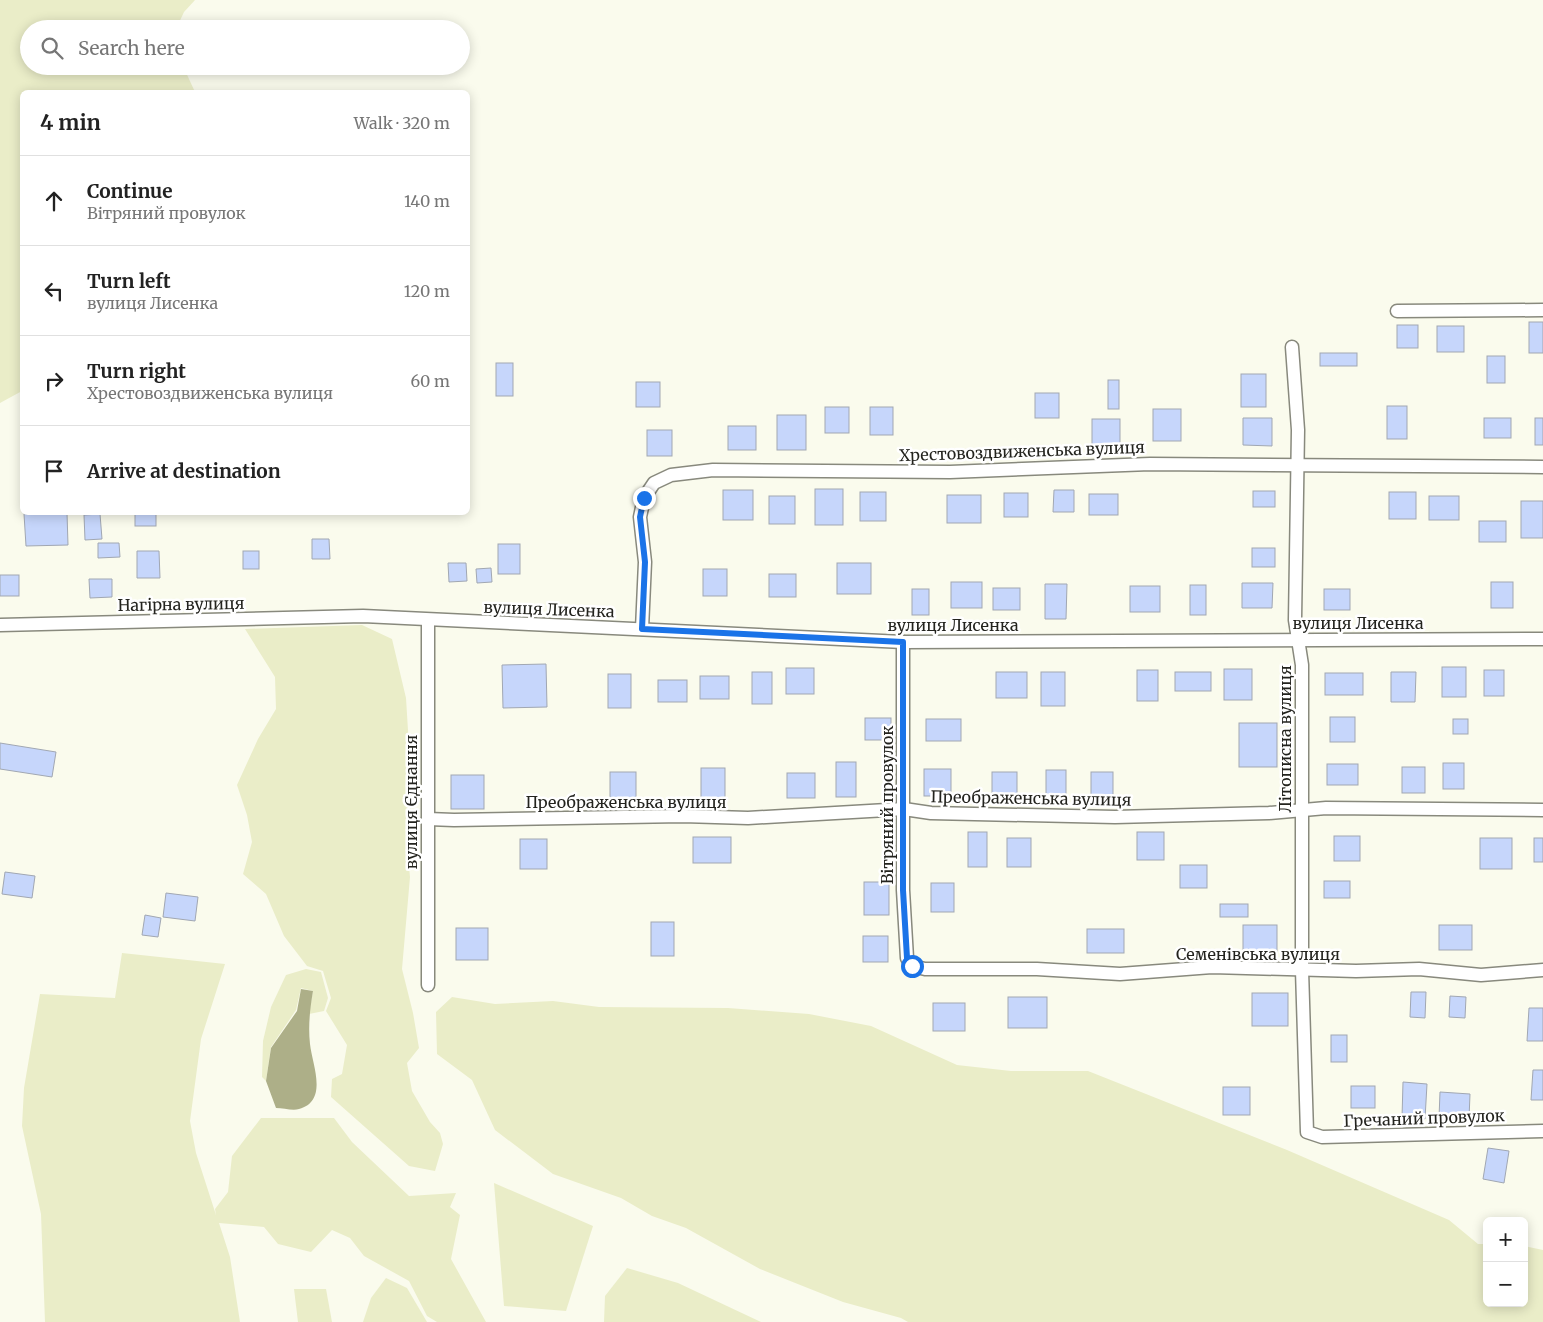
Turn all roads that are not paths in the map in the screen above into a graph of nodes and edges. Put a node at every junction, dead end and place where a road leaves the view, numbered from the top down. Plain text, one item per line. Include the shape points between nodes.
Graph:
1 (1397, 310) dead end
2 (1543, 310) edge
3 (1292, 347) dead end
4 (1298, 464) junction
5 (1543, 467) edge
6 (363, 616) joint
7 (428, 620) junction
8 (0, 625) edge
9 (642, 629) junction
10 (1543, 639) edge
11 (1298, 640) junction
12 (903, 642) junction
13 (904, 809) junction
14 (1300, 809) junction
15 (1543, 810) edge
16 (428, 819) junction
17 (912, 966) joint
18 (1302, 970) junction
19 (1543, 970) edge
20 (428, 984) dead end
21 (1543, 1131) edge
22 (1307, 1132) joint

1 - 2 street
3 - 4 street, Літописна вулиця
4 - 5 street, Хрестовоздвиженська вулиця
4 - 9 street, Хрестовоздвиженська вулиця via 1150,464 950,472 712,470 671,475 654,484 644,498 640,517 645,562
4 - 11 street, Літописна вулиця via 1295,620
6 - 7 street, вулиця Лисенка
6 - 8 street, Нагірна вулиця
7 - 9 street, вулиця Лисенка
7 - 16 street, вулиця Єднання
9 - 12 street, вулиця Лисенка
10 - 11 street, вулиця Лисенка
11 - 12 street, вулиця Лисенка
11 - 14 street, Літописна вулиця via 1302,664
12 - 13 street, Вітряний провулок
13 - 14 street, Преображенська вулиця via 931,813 1115,817 1269,813
13 - 16 street, Преображенська вулиця via 748,818
13 - 17 street, Вітряний провулок via 903,890 907,958
14 - 15 street, Преображенська вулиця via 1435,807
14 - 18 street, Літописна вулиця
16 - 20 street, вулиця Єднання
17 - 18 street, Семенівська вулиця via 1120,974 1212,967
18 - 19 street, Семенівська вулиця via 1418,969 1482,975
18 - 22 street, Літописна вулиця
21 - 22 street, Гречаний провулок via 1322,1137

